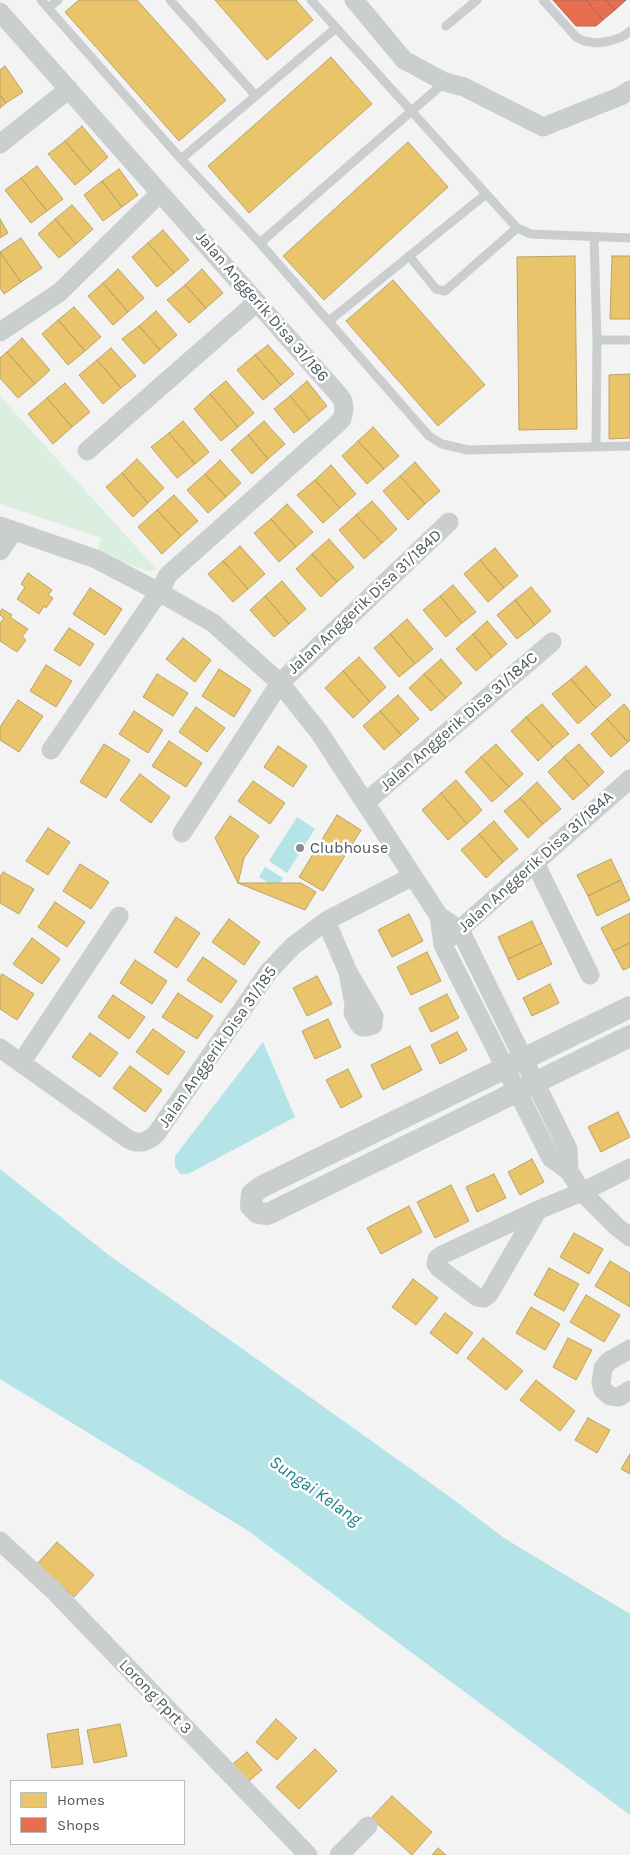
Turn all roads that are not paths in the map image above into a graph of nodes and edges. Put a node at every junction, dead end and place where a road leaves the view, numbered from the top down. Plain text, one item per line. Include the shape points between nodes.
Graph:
1 (41, 0) edge
2 (58, 0) edge
3 (170, 0) edge
4 (311, 0) edge
5 (354, 0) edge
6 (477, 0) edge
7 (543, 0) edge
8 (48, 8) junction
9 (0, 12) edge
10 (446, 26) dead end
11 (336, 28) junction
12 (630, 31) edge
13 (445, 82) junction
14 (69, 89) junction
15 (630, 90) edge
16 (256, 96) junction
17 (411, 111) junction
18 (0, 144) edge
19 (181, 159) junction
20 (160, 193) junction
21 (486, 194) junction
22 (516, 228) junction
23 (594, 237) junction
24 (630, 238) edge
25 (260, 243) junction
26 (409, 256) junction
27 (257, 302) junction
28 (329, 321) junction
29 (0, 332) edge
30 (597, 340) junction
31 (630, 340) edge
32 (630, 446) edge
33 (596, 447) junction
34 (87, 451) dead end
35 (449, 522) dead end
36 (7, 528) edge
37 (0, 551) edge
38 (159, 592) junction
39 (552, 642) dead end
40 (280, 682) junction
41 (51, 750) dead end
42 (630, 779) edge
43 (366, 802) junction
44 (182, 833) dead end
45 (534, 863) junction
46 (413, 876) junction
47 (119, 916) dead end
48 (439, 916) junction
49 (326, 921) junction
50 (460, 930) junction
51 (443, 945) junction
52 (348, 972) dead end
53 (590, 975) dead end
54 (630, 1007) edge
55 (630, 1036) edge
56 (0, 1048) edge
57 (21, 1063) junction
58 (514, 1063) junction
59 (526, 1087) junction
60 (558, 1128) junction
61 (540, 1138) junction
62 (630, 1168) edge
63 (569, 1171) junction
64 (582, 1192) junction
65 (538, 1210) junction
66 (630, 1237) edge
67 (630, 1352) edge
68 (630, 1390) edge
69 (0, 1541) edge
70 (368, 1826) dead end
71 (308, 1855) edge
72 (339, 1855) edge

1 - 8 lane
2 - 8 lane
3 - 16 lane
4 - 11 lane
5 - 13 street via 404,60
6 - 10 lane
7 - 12 lane via 576,37 584,41 610,41
8 - 19 lane
9 - 14 street, Jalan Anggerik Disa 31/186
11 - 16 lane
11 - 17 lane
13 - 15 street via 464,87 543,127
13 - 17 lane
14 - 18 street
14 - 20 street, Jalan Anggerik Disa 31/186
16 - 19 lane
17 - 21 lane
17 - 25 lane
19 - 25 lane
20 - 27 street, Jalan Anggerik Disa 31/186
20 - 29 street via 60,292
21 - 22 lane
21 - 26 lane
22 - 23 lane via 531,234
22 - 26 lane via 445,291 436,289
23 - 24 lane
23 - 30 lane
25 - 28 lane
26 - 28 lane
27 - 34 street
27 - 38 street, Jalan Anggerik Disa 31/186 via 338,394 343,402 342,419 168,576
28 - 33 lane via 429,436 442,444 468,450
30 - 31 lane
30 - 33 lane
32 - 33 lane
35 - 40 street, Jalan Anggerik Disa 31/184D
36 - 37 street
36 - 38 street via 96,559
38 - 40 street via 213,624
38 - 41 street
39 - 43 street, Jalan Anggerik Disa 31/184C
40 - 43 street via 319,732
40 - 44 street, Jalan Anggerik Disa 31/184D
42 - 45 street, Jalan Anggerik Disa 31/184A
43 - 46 street
45 - 50 street, Jalan Anggerik Disa 31/184A
45 - 53 street
46 - 48 street
46 - 49 street, Jalan Anggerik Disa 31/185
47 - 57 street
48 - 50 street
48 - 51 street
49 - 52 street
49 - 57 street, Jalan Anggerik Disa 31/185 via 293,946 269,970 150,1139 135,1142 128,1139
50 - 51 street, Jalan Anggerik Disa 31/184A
50 - 58 street
51 - 58 street
54 - 58 street
55 - 59 street
56 - 57 street, Jalan Anggerik Disa 31/185
58 - 59 street
58 - 59 street via 261,1187 252,1194 250,1206 258,1213 268,1214
59 - 60 street
59 - 61 street
60 - 61 street
60 - 63 street via 568,1149
61 - 63 street via 551,1158
62 - 64 street
63 - 64 street
64 - 65 street
64 - 66 street
65 - 65 street via 484,1298 477,1297 436,1264 442,1255
67 - 68 street via 609,1360 603,1368 601,1383 610,1396 619,1398
69 - 71 street, Lorong Pprt 3 via 52,1590
70 - 72 street

